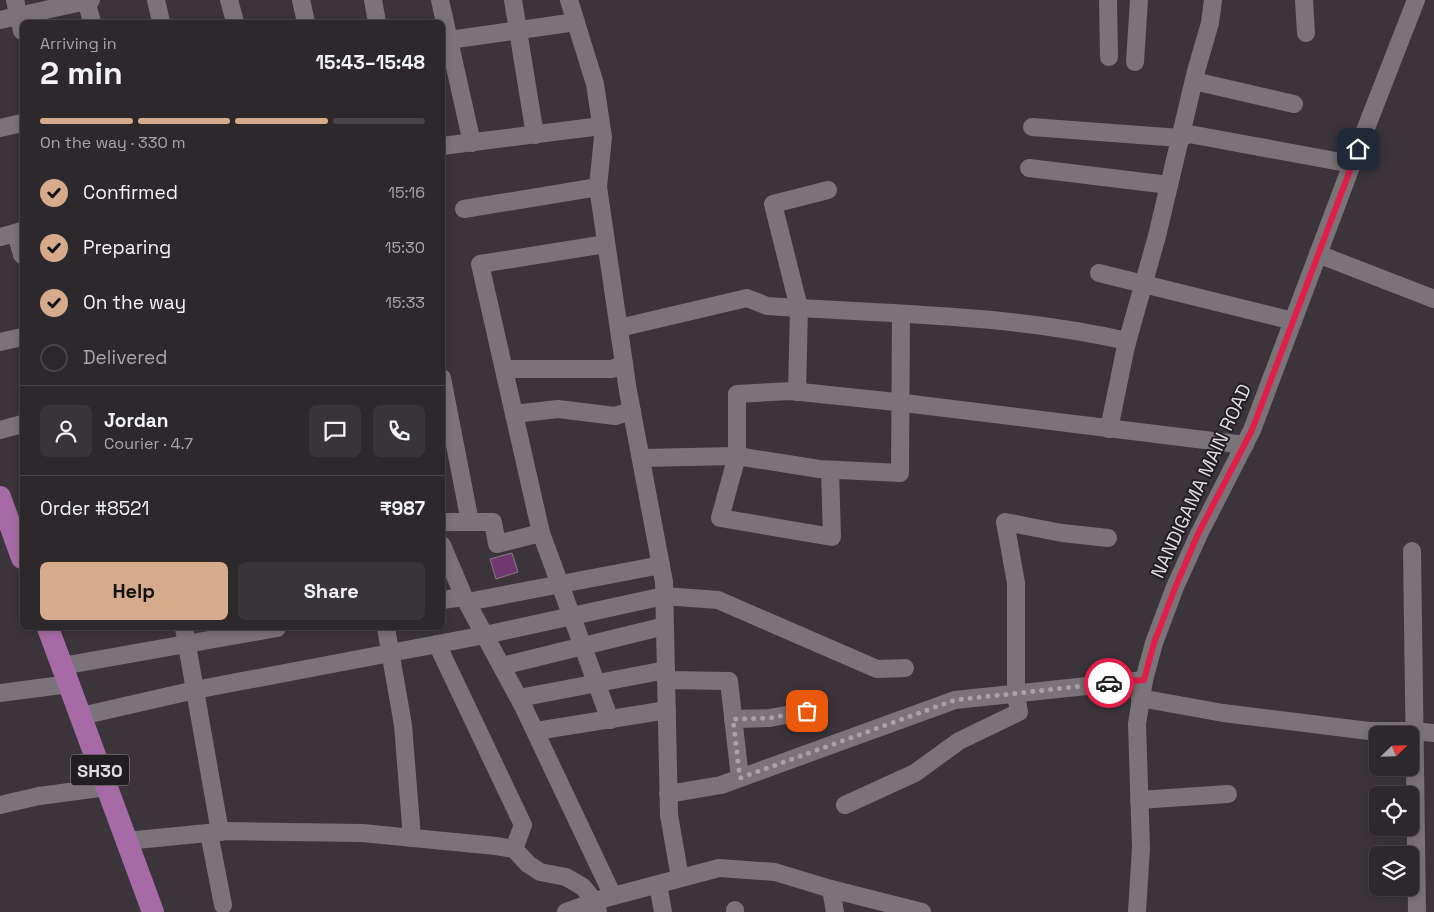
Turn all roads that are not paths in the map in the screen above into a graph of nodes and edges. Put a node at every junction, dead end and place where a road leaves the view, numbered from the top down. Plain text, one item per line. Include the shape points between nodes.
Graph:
1 (88, 0) edge
2 (156, 0) edge
3 (229, 0) edge
4 (301, 0) edge
5 (373, 0) edge
6 (440, 0) edge
7 (513, 0) edge
8 (569, 0) edge
9 (1108, 0) edge
10 (1139, 0) edge
11 (1213, 0) edge
12 (1304, 0) edge
13 (1416, 0) edge
14 (19, 16) edge
15 (0, 20) edge
16 (92, 20) edge
17 (161, 20) edge
18 (234, 20) edge
19 (306, 20) edge
20 (377, 20) edge
21 (443, 20) edge
22 (576, 22) junction
23 (519, 30) junction
24 (1306, 33) dead end
25 (446, 40) edge
26 (1110, 57) dead end
27 (1135, 62) dead end
28 (1194, 82) junction
29 (1294, 104) dead end
30 (20, 123) edge
31 (601, 126) junction
32 (1032, 127) dead end
33 (0, 128) edge
34 (535, 135) junction
35 (1180, 138) junction
36 (472, 143) junction
37 (445, 146) edge
38 (1352, 164) junction
39 (1029, 168) dead end
40 (1169, 186) junction
41 (598, 187) junction
42 (828, 190) dead end
43 (464, 209) dead end
44 (13, 234) edge
45 (606, 244) junction
46 (20, 250) edge
47 (1318, 254) junction
48 (1099, 273) dead end
49 (1144, 284) junction
50 (1434, 299) edge
51 (799, 308) junction
52 (901, 314) junction
53 (1293, 321) junction
54 (619, 328) junction
55 (20, 337) edge
56 (0, 342) edge
57 (1126, 346) junction
58 (624, 364) junction
59 (504, 370) junction
60 (797, 392) junction
61 (445, 393) edge
62 (901, 403) junction
63 (632, 411) junction
64 (514, 414) junction
65 (20, 425) edge
66 (1109, 429) junction
67 (0, 430) edge
68 (1245, 445) junction
69 (737, 456) junction
70 (641, 458) junction
71 (830, 470) junction
72 (0, 497) edge
73 (445, 522) edge
74 (470, 522) junction
75 (542, 533) junction
76 (1108, 538) dead end
77 (1412, 551) dead end
78 (20, 552) edge
79 (445, 552) edge
80 (661, 565) junction
81 (560, 584) junction
82 (664, 596) junction
83 (445, 600) edge
84 (466, 600) junction
85 (572, 616) junction
86 (665, 626) junction
87 (49, 630) edge
88 (251, 630) edge
89 (386, 630) edge
90 (185, 635) edge
91 (485, 635) junction
92 (437, 644) junction
93 (583, 646) junction
94 (390, 652) junction
95 (502, 666) junction
96 (905, 668) dead end
97 (66, 675) junction
98 (666, 675) junction
99 (1144, 680) junction
100 (596, 684) junction
101 (195, 690) junction
102 (0, 693) edge
103 (1016, 694) junction
104 (520, 698) junction
105 (1140, 698) junction
106 (667, 710) junction
107 (807, 711) dead end
108 (81, 716) junction
109 (733, 719) junction
110 (610, 720) junction
111 (1413, 726) edge
112 (1369, 731) edge
113 (536, 732) junction
114 (1419, 732) edge
115 (1434, 733) edge
116 (1414, 776) edge
117 (740, 778) junction
118 (107, 787) junction
119 (668, 794) junction
120 (1228, 794) dead end
121 (1139, 800) junction
122 (0, 805) edge
123 (845, 805) dead end
124 (214, 833) junction
125 (412, 838) junction
126 (126, 841) junction
127 (514, 849) junction
128 (680, 878) junction
129 (658, 884) junction
130 (831, 889) junction
131 (613, 896) junction
132 (223, 905) dead end
133 (597, 907) edge
134 (152, 912) edge
135 (566, 912) edge
136 (663, 912) edge
137 (835, 912) edge
138 (922, 912) edge
139 (1137, 912) edge
140 (1417, 912) edge

1 - 14 street
1 - 16 street
2 - 17 street
3 - 18 street
4 - 19 street
5 - 20 street
6 - 21 street
7 - 23 street
8 - 22 street
9 - 26 street
10 - 27 street
11 - 28 street
12 - 24 street
13 - 38 street, NANDIGAMA MAIN ROAD
14 - 15 street
22 - 23 street
22 - 31 street via 595,84
23 - 25 street
23 - 34 street
25 - 36 street
28 - 29 street
28 - 35 street
30 - 33 street
31 - 34 street
31 - 41 street via 603,137
32 - 35 street
34 - 36 street
35 - 38 street via 1189,134
35 - 40 street
36 - 37 street
38 - 47 street, NANDIGAMA MAIN ROAD
39 - 40 street
40 - 49 street
41 - 43 street
41 - 45 street
42 - 51 street via 774,204
44 - 46 street
45 - 54 street
45 - 59 street via 480,264
47 - 50 street
47 - 53 street, NANDIGAMA MAIN ROAD
48 - 49 street
49 - 53 street
49 - 57 street
51 - 52 street
51 - 54 street via 767,306 747,298
51 - 60 street
52 - 57 street via 958,316 1096,334 1127,341
52 - 62 street
53 - 68 street, NANDIGAMA MAIN ROAD
54 - 58 street
55 - 56 street
57 - 66 street
58 - 59 street via 612,369
58 - 63 street
59 - 64 street
60 - 62 street
60 - 69 street via 737,394
61 - 74 street
62 - 66 street
62 - 71 street via 900,473
63 - 64 street via 615,416 558,409
63 - 70 street
64 - 75 street
65 - 67 street
66 - 68 street
68 - 99 street, NANDIGAMA MAIN ROAD via 1198,534 1154,643
69 - 70 street
69 - 71 street
69 - 71 street via 720,518 832,537
70 - 80 street
72 - 78 main road
73 - 74 street
74 - 75 street via 493,522 498,544
75 - 81 street
76 - 103 street via 1005,522 1016,583
77 - 111 street
79 - 84 street
80 - 81 street
80 - 82 street
81 - 84 street
81 - 85 street
82 - 85 street
82 - 86 street
82 - 96 street via 718,600 877,669
83 - 84 street
84 - 91 street
85 - 91 street
85 - 93 street
86 - 93 street
86 - 98 street
87 - 97 main road, SH30
88 - 90 street
89 - 94 street
90 - 97 street
90 - 101 street
91 - 92 street
91 - 95 street
92 - 94 street
92 - 127 street via 523,825
93 - 95 street
93 - 100 street
94 - 101 street
94 - 125 street via 403,725
95 - 104 street
97 - 102 street
97 - 108 main road, SH30
98 - 100 street
98 - 106 street
98 - 109 street via 729,681
99 - 103 street
99 - 105 street, NANDIGAMA MAIN ROAD
100 - 104 street
100 - 110 street
101 - 108 street
101 - 124 street
103 - 117 street via 955,700
103 - 123 street via 1020,712 959,741 916,774
104 - 113 street
105 - 112 street via 1223,713
105 - 121 street, NANDIGAMA MAIN ROAD via 1137,724
106 - 110 street
106 - 119 street
107 - 109 street via 770,718
108 - 118 main road, SH30
109 - 117 street
110 - 113 street
113 - 131 street
114 - 115 street
116 - 140 street
117 - 119 street via 721,785
118 - 122 street
118 - 126 main road, SH30
119 - 128 street
120 - 121 street
121 - 139 street, NANDIGAMA MAIN ROAD via 1141,848
124 - 125 street via 362,833
124 - 126 street
124 - 132 street
125 - 127 street
126 - 134 main road, SH30
127 - 133 street via 540,872 566,877 583,887
128 - 129 street
128 - 130 street via 719,868 775,872
129 - 131 street
129 - 136 street
130 - 137 street
130 - 138 street
131 - 133 street
133 - 135 street

